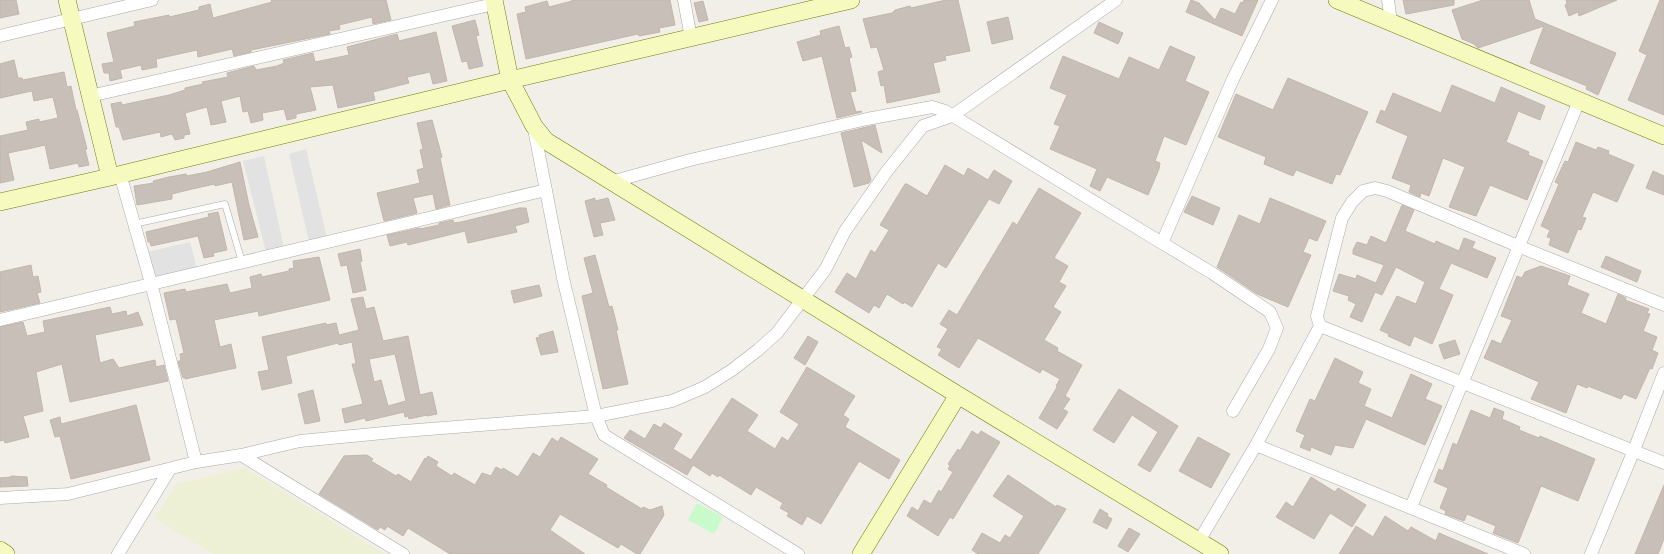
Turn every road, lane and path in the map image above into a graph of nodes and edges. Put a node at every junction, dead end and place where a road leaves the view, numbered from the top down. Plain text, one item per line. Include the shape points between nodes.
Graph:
1 (67, 0) edge
2 (152, 0) edge
3 (684, 0) edge
4 (851, 0) edge
5 (1116, 0) edge
6 (1272, 0) edge
7 (1337, 0) edge
8 (1388, 0) edge
9 (494, 2) edge
10 (72, 19) junction
11 (1391, 22) junction
12 (0, 36) edge
13 (691, 38) junction
14 (510, 80) junction
15 (90, 96) junction
16 (1579, 101) junction
17 (952, 116) junction
18 (534, 126) junction
19 (1664, 136) edge
20 (115, 176) junction
21 (611, 182) junction
22 (546, 190) junction
23 (0, 202) edge
24 (134, 224) junction
25 (1162, 243) junction
26 (1518, 246) junction
27 (242, 262) junction
28 (151, 283) junction
29 (802, 300) junction
30 (1664, 304) edge
31 (0, 320) edge
32 (1320, 326) junction
33 (1664, 373) edge
34 (1462, 382) junction
35 (958, 396) junction
36 (1232, 411) dead end
37 (596, 416) junction
38 (1256, 445) junction
39 (1634, 450) junction
40 (241, 455) junction
41 (196, 462) junction
42 (1664, 463) edge
43 (170, 469) junction
44 (0, 498) edge
45 (1411, 507) junction
46 (1199, 541) junction
47 (0, 550) edge
48 (6, 554) edge
49 (118, 554) edge
50 (403, 554) edge
51 (798, 554) edge
52 (861, 554) edge
53 (1220, 554) edge
54 (1524, 554) edge
55 (1591, 554) edge

1 - 10 street
2 - 10 street
3 - 13 street
4 - 13 street
5 - 17 street
6 - 25 street via 1233,79
7 - 11 street
8 - 11 street
9 - 14 street
9 - 15 street
10 - 12 street
10 - 15 street
11 - 16 street
13 - 14 street
14 - 18 street
14 - 20 street
15 - 20 street
16 - 19 street
16 - 26 street
17 - 21 street via 932,107 911,110 767,141
17 - 25 street
17 - 29 street via 923,126 887,171 845,231 825,270
18 - 21 street via 546,142
18 - 22 street
20 - 23 street
20 - 24 street
21 - 29 street
22 - 27 street
22 - 37 street via 563,278
24 - 27 lane via 225,204
24 - 28 street
25 - 36 street via 1270,312 1277,328 1258,370
26 - 30 street
26 - 32 street via 1387,191 1375,188 1363,190 1342,218 1317,316
26 - 34 street
27 - 28 street
28 - 31 street
28 - 41 street
29 - 35 street
29 - 37 street via 777,333 732,370 705,387 672,401
32 - 34 street
32 - 38 street
33 - 39 street
34 - 39 street
34 - 45 street
35 - 46 street
35 - 52 street
37 - 40 street via 300,441
37 - 51 street via 604,435
38 - 45 street
38 - 46 street
39 - 42 street
39 - 55 street
40 - 41 street
40 - 50 street
41 - 43 street
43 - 44 street via 68,494
43 - 49 street
45 - 54 street
46 - 53 street
47 - 48 street

